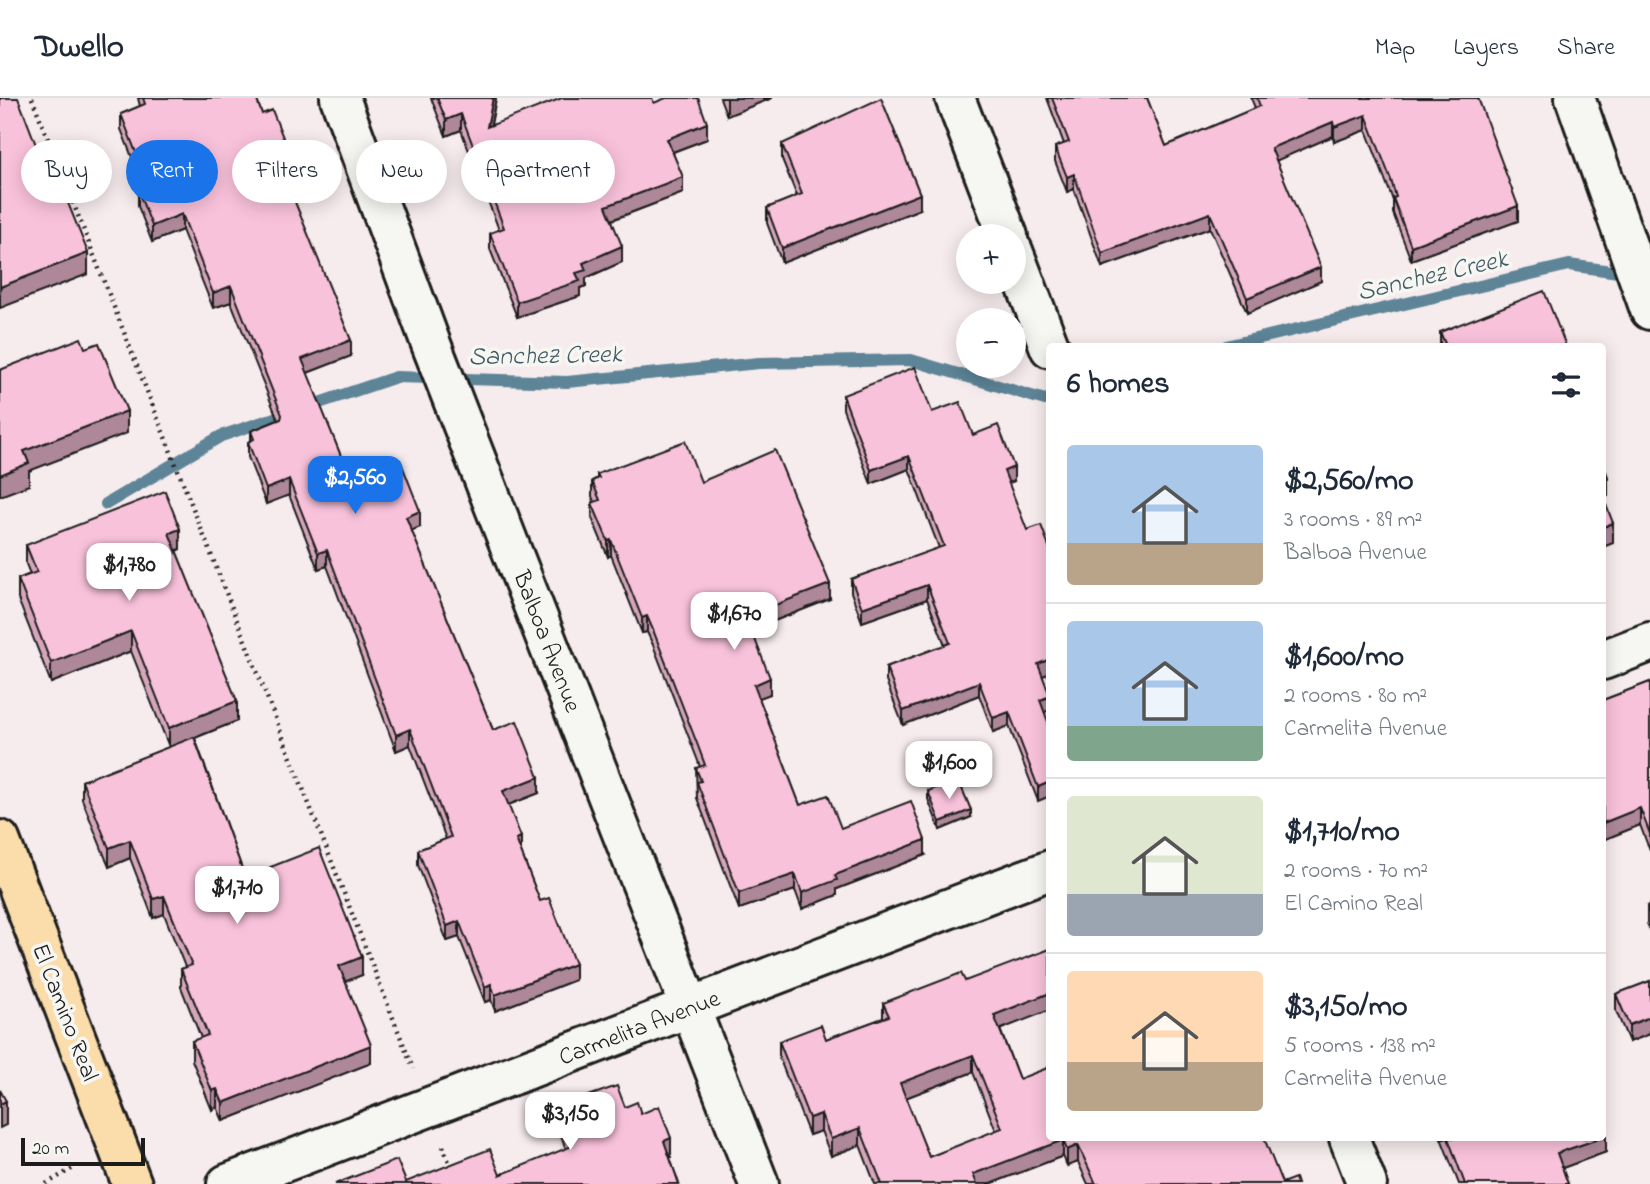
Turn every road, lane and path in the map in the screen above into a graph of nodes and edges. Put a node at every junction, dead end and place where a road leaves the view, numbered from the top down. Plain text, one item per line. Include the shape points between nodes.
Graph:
1 (32, 98) edge
2 (340, 98) edge
3 (956, 98) edge
4 (1575, 98) edge
5 (1003, 224) edge
6 (1026, 285) edge
7 (1650, 309) edge
8 (1048, 343) edge
9 (1650, 642) edge
10 (1606, 659) edge
11 (0, 840) edge
12 (1046, 872) edge
13 (691, 1006) junction
14 (428, 1108) junction
15 (1350, 1141) edge
16 (75, 1167) dead end
17 (452, 1171) edge
18 (46, 1184) edge
19 (132, 1184) edge
20 (227, 1184) edge
21 (759, 1184) edge
22 (1367, 1184) edge

1 - 14 path
2 - 13 street, Balboa Avenue via 431,344
3 - 5 street
4 - 7 street
6 - 8 street
9 - 10 street
11 - 19 main road, El Camino Real
12 - 13 street, Carmelita Avenue
13 - 14 street, Carmelita Avenue
13 - 21 street, Balboa Avenue
14 - 17 path
14 - 20 street, Carmelita Avenue
15 - 22 street
16 - 18 path

